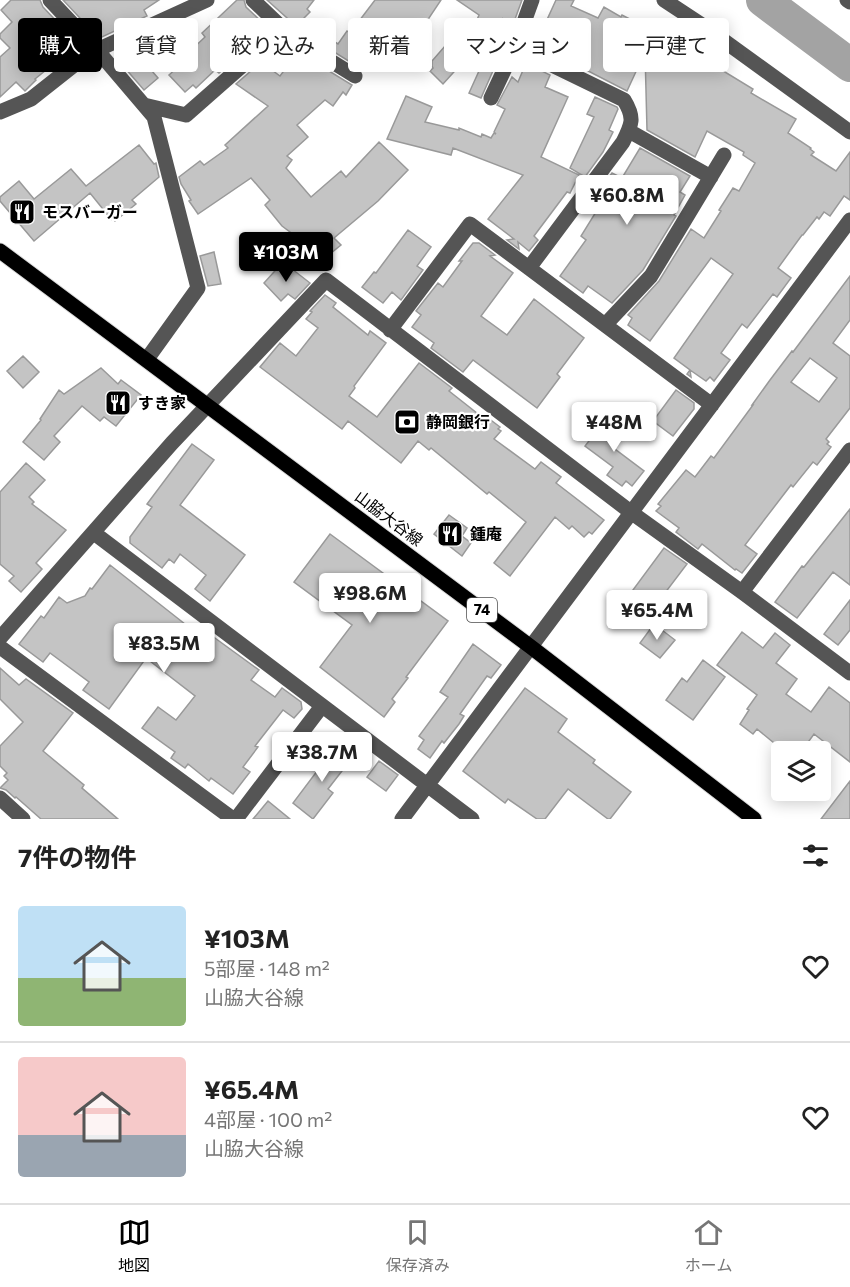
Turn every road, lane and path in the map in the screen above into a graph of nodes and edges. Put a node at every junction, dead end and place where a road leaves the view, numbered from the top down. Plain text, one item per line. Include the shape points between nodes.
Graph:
1 (50, 0) edge
2 (207, 0) edge
3 (253, 0) edge
4 (532, 0) edge
5 (664, 0) edge
6 (67, 18) edge
7 (272, 18) edge
8 (525, 18) edge
9 (102, 48) edge
10 (102, 56) edge
11 (336, 64) edge
12 (66, 72) edge
13 (235, 72) edge
14 (503, 72) edge
15 (566, 72) edge
16 (356, 76) dead end
17 (491, 98) dead end
18 (144, 105) junction
19 (0, 112) edge
20 (629, 131) junction
21 (850, 132) edge
22 (724, 155) dead end
23 (711, 177) junction
24 (850, 220) edge
25 (0, 251) edge
26 (529, 268) junction
27 (605, 325) junction
28 (390, 330) junction
29 (147, 359) junction
30 (208, 405) junction
31 (712, 405) junction
32 (850, 450) edge
33 (632, 513) junction
34 (94, 533) junction
35 (742, 592) junction
36 (0, 638) edge
37 (0, 647) edge
38 (531, 647) junction
39 (849, 669) edge
40 (322, 706) junction
41 (427, 785) junction
42 (0, 798) edge
43 (23, 819) edge
44 (235, 819) edge
45 (402, 819) edge
46 (472, 819) edge
47 (754, 819) edge

1 - 6 street
2 - 9 street
3 - 7 street
4 - 8 street
5 - 21 street
10 - 18 street
11 - 16 street
12 - 19 street via 31,99
13 - 18 street via 186,115
14 - 17 street
15 - 20 street via 624,100 632,112
18 - 29 street via 154,117 198,288
20 - 23 street
20 - 26 street
22 - 23 street
23 - 27 street via 651,276
24 - 31 street
25 - 29 main road, 山脇大谷線 / 74
26 - 27 street
26 - 28 street via 470,224
27 - 31 street
28 - 30 street via 326,280
28 - 33 street
29 - 30 main road, 山脇大谷線 / 74
30 - 34 street
30 - 38 main road, 山脇大谷線 / 74
31 - 33 street
32 - 35 street
33 - 35 street
33 - 38 street
34 - 36 street
34 - 40 street
35 - 39 street
37 - 44 street
38 - 41 street
38 - 47 main road, 山脇大谷線 / 74
40 - 41 street
40 - 44 street
41 - 45 street
41 - 46 street
42 - 43 street

